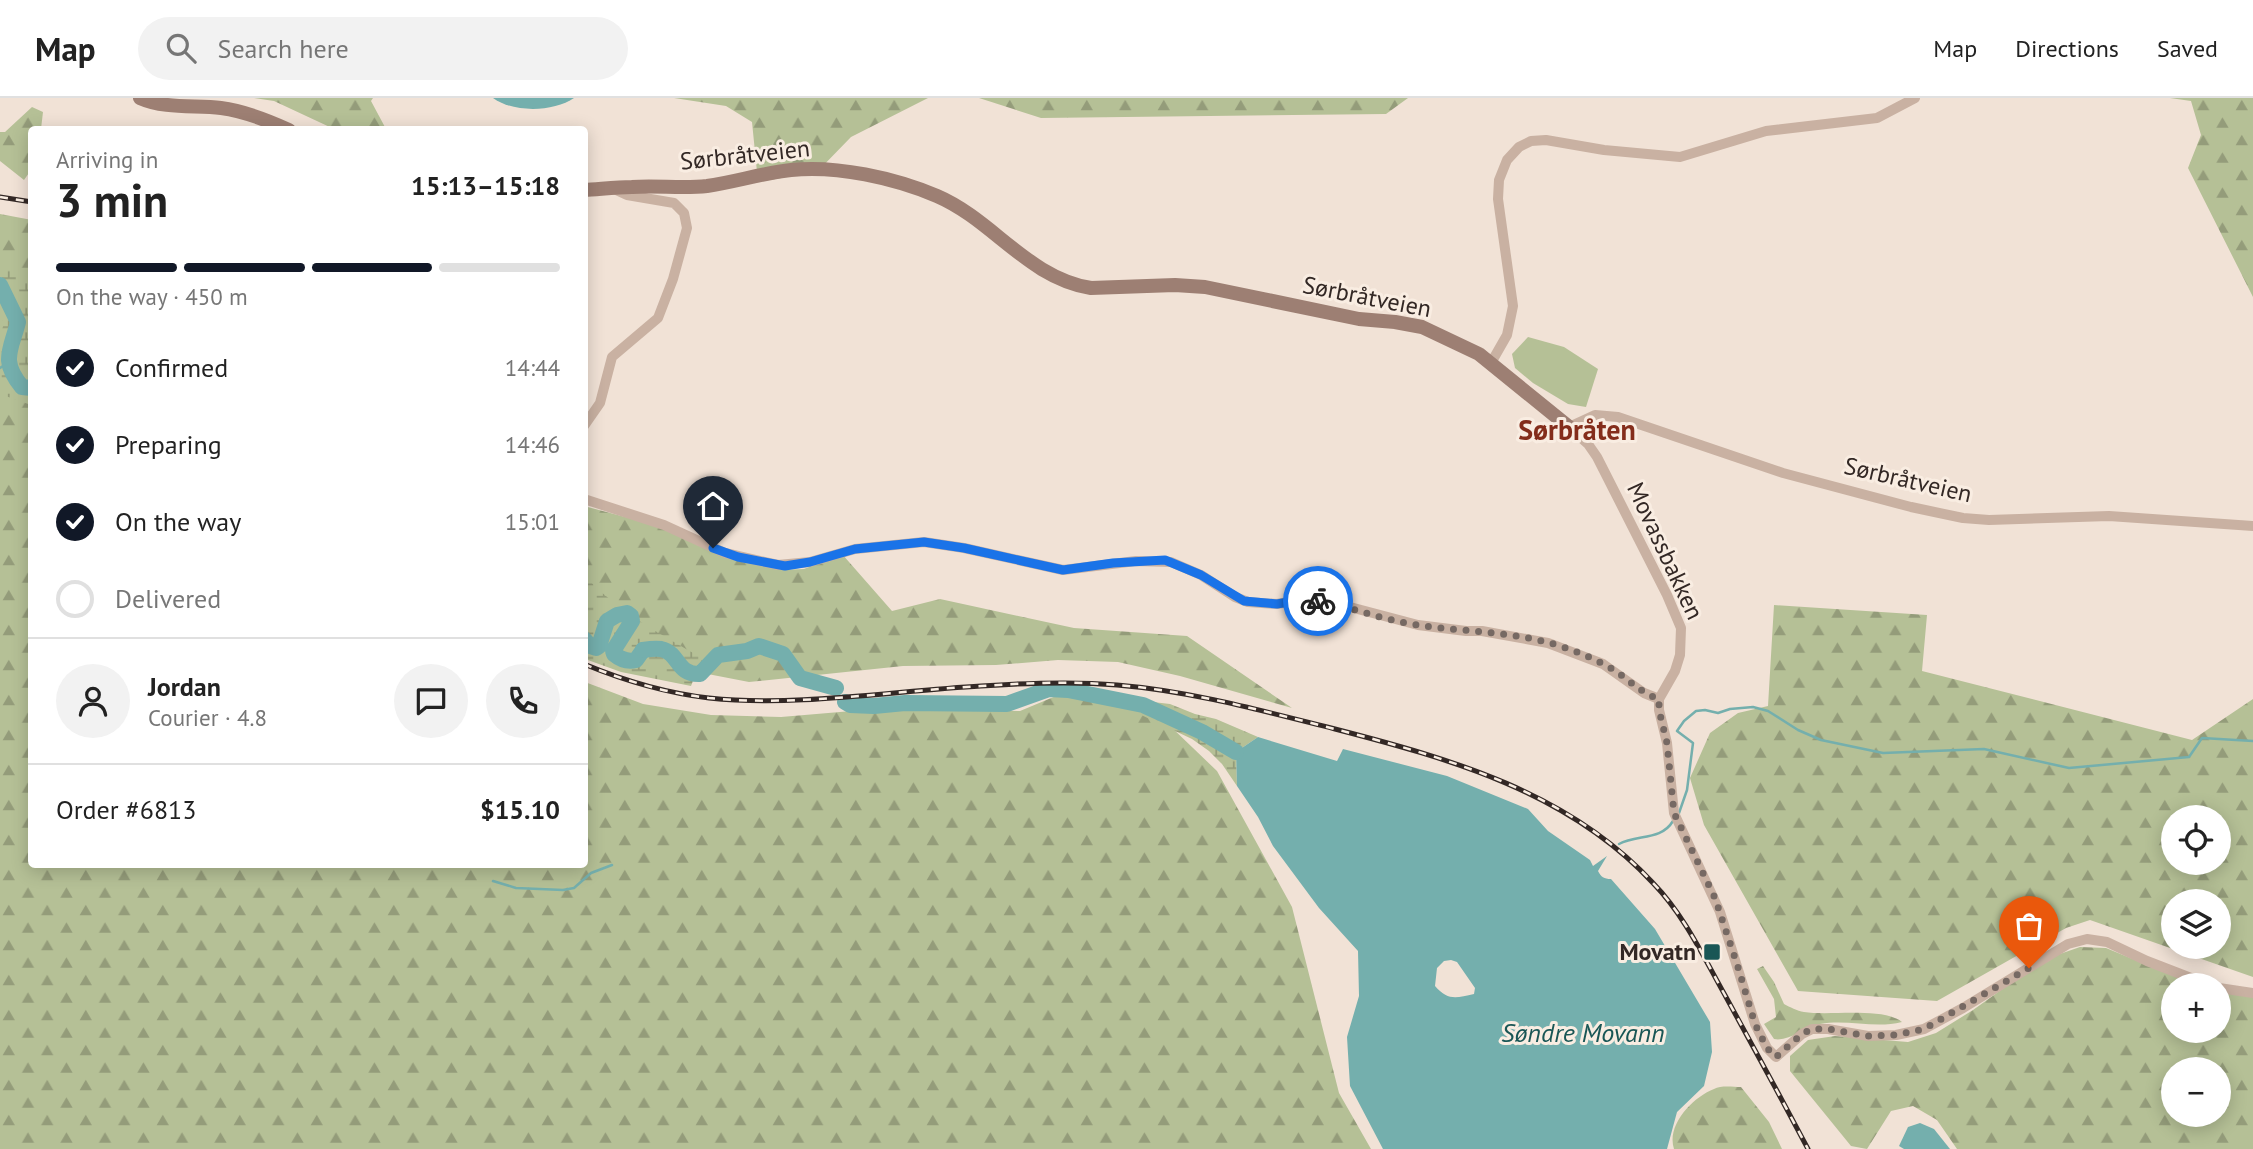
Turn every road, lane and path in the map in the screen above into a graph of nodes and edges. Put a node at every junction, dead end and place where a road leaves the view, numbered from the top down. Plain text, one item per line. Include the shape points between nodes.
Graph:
1 (140, 98) edge
2 (1915, 98) edge
3 (279, 126) edge
4 (614, 189) junction
5 (588, 190) edge
6 (1491, 363) junction
7 (588, 420) edge
8 (1569, 427) junction
9 (588, 500) edge
10 (2253, 526) edge
11 (1659, 699) junction
12 (2177, 973) edge
13 (2231, 990) edge
14 (2253, 993) edge

1 - 3 street via 173,106 229,110
2 - 6 street via 1877,118 1766,131 1680,157 1546,140 1519,147 1507,160 1499,180 1513,306 1507,335
4 - 5 street, Sørbråtveien
4 - 6 street, Sørbråtveien via 708,186 815,169 887,180 950,203 1040,269 1079,287 1205,287 1359,320 1404,323 1433,331
4 - 7 street via 674,204 684,213 687,228 658,318 612,357 600,403
6 - 8 street, Sørbråtveien
8 - 10 street, Sørbråtveien via 1595,415 1618,417 1783,473 1963,518 2109,516
8 - 11 street, Movassbakken via 1597,457 1681,628 1681,655
9 - 11 street via 664,525 725,553 778,565 810,562 855,549 924,542 1063,570 1136,561 1171,562 1248,603 1315,600 1418,625 1548,643 1603,664
11 - 12 street via 1675,816 1720,912 1755,1024 1776,1057 1812,1029 1868,1036 1924,1029 2068,944 2087,939 2107,942
13 - 14 street

